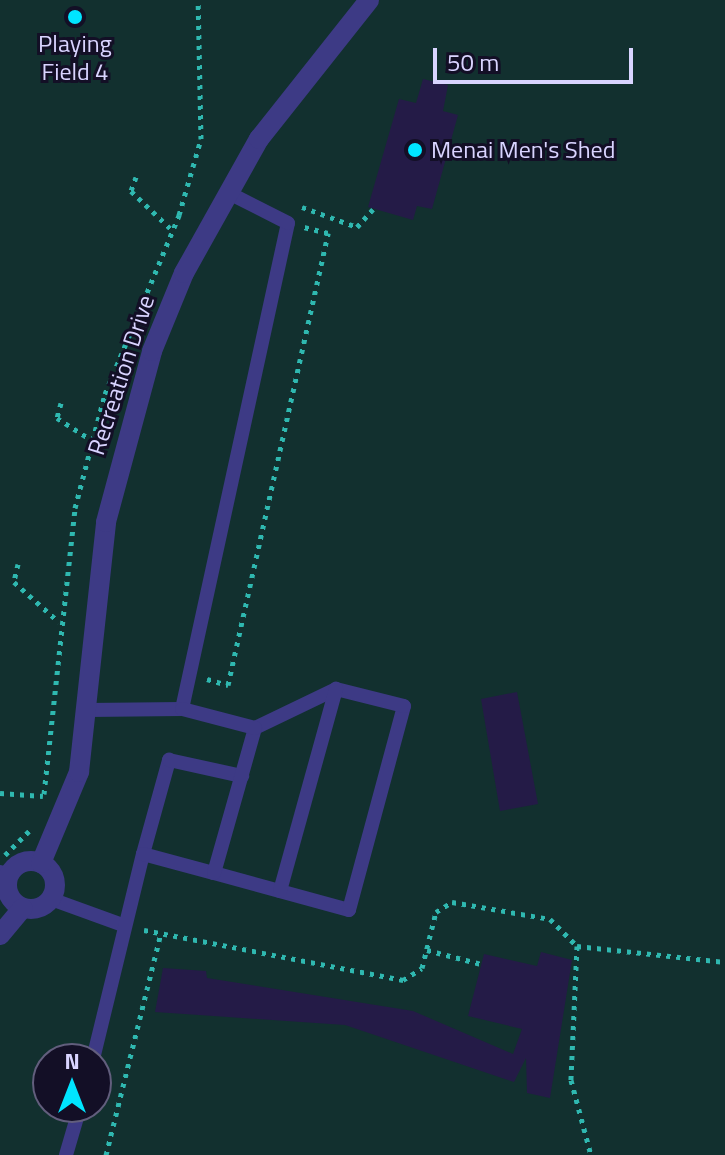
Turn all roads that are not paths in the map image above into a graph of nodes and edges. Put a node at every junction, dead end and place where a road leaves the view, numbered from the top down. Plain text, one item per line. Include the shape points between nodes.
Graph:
1 (369, 0) edge
2 (227, 192) junction
3 (336, 689) junction
4 (182, 709) junction
5 (88, 710) junction
6 (255, 728) junction
7 (242, 776) junction
8 (143, 854) junction
9 (41, 863) junction
10 (4, 873) edge
11 (214, 873) junction
12 (280, 891) junction
13 (51, 899) junction
14 (23, 908) junction
15 (123, 925) junction
16 (0, 935) edge
17 (97, 1043) edge
18 (75, 1123) edge
19 (66, 1155) edge

1 - 2 street, Recreation Drive via 259,139
2 - 4 lane via 288,223
2 - 5 street, Recreation Drive via 184,273 123,440 93,610
3 - 6 lane
3 - 12 lane
3 - 12 lane via 404,706 349,910
4 - 5 lane
4 - 6 lane
5 - 9 street, Recreation Drive via 75,787
6 - 7 lane
7 - 8 lane via 169,760
7 - 11 lane
8 - 11 lane
8 - 15 lane
9 - 10 street via 23,862
9 - 13 street via 54,879
10 - 14 street via 8,895
11 - 12 lane
13 - 14 street
13 - 15 lane
14 - 16 street
15 - 17 lane
18 - 19 lane

